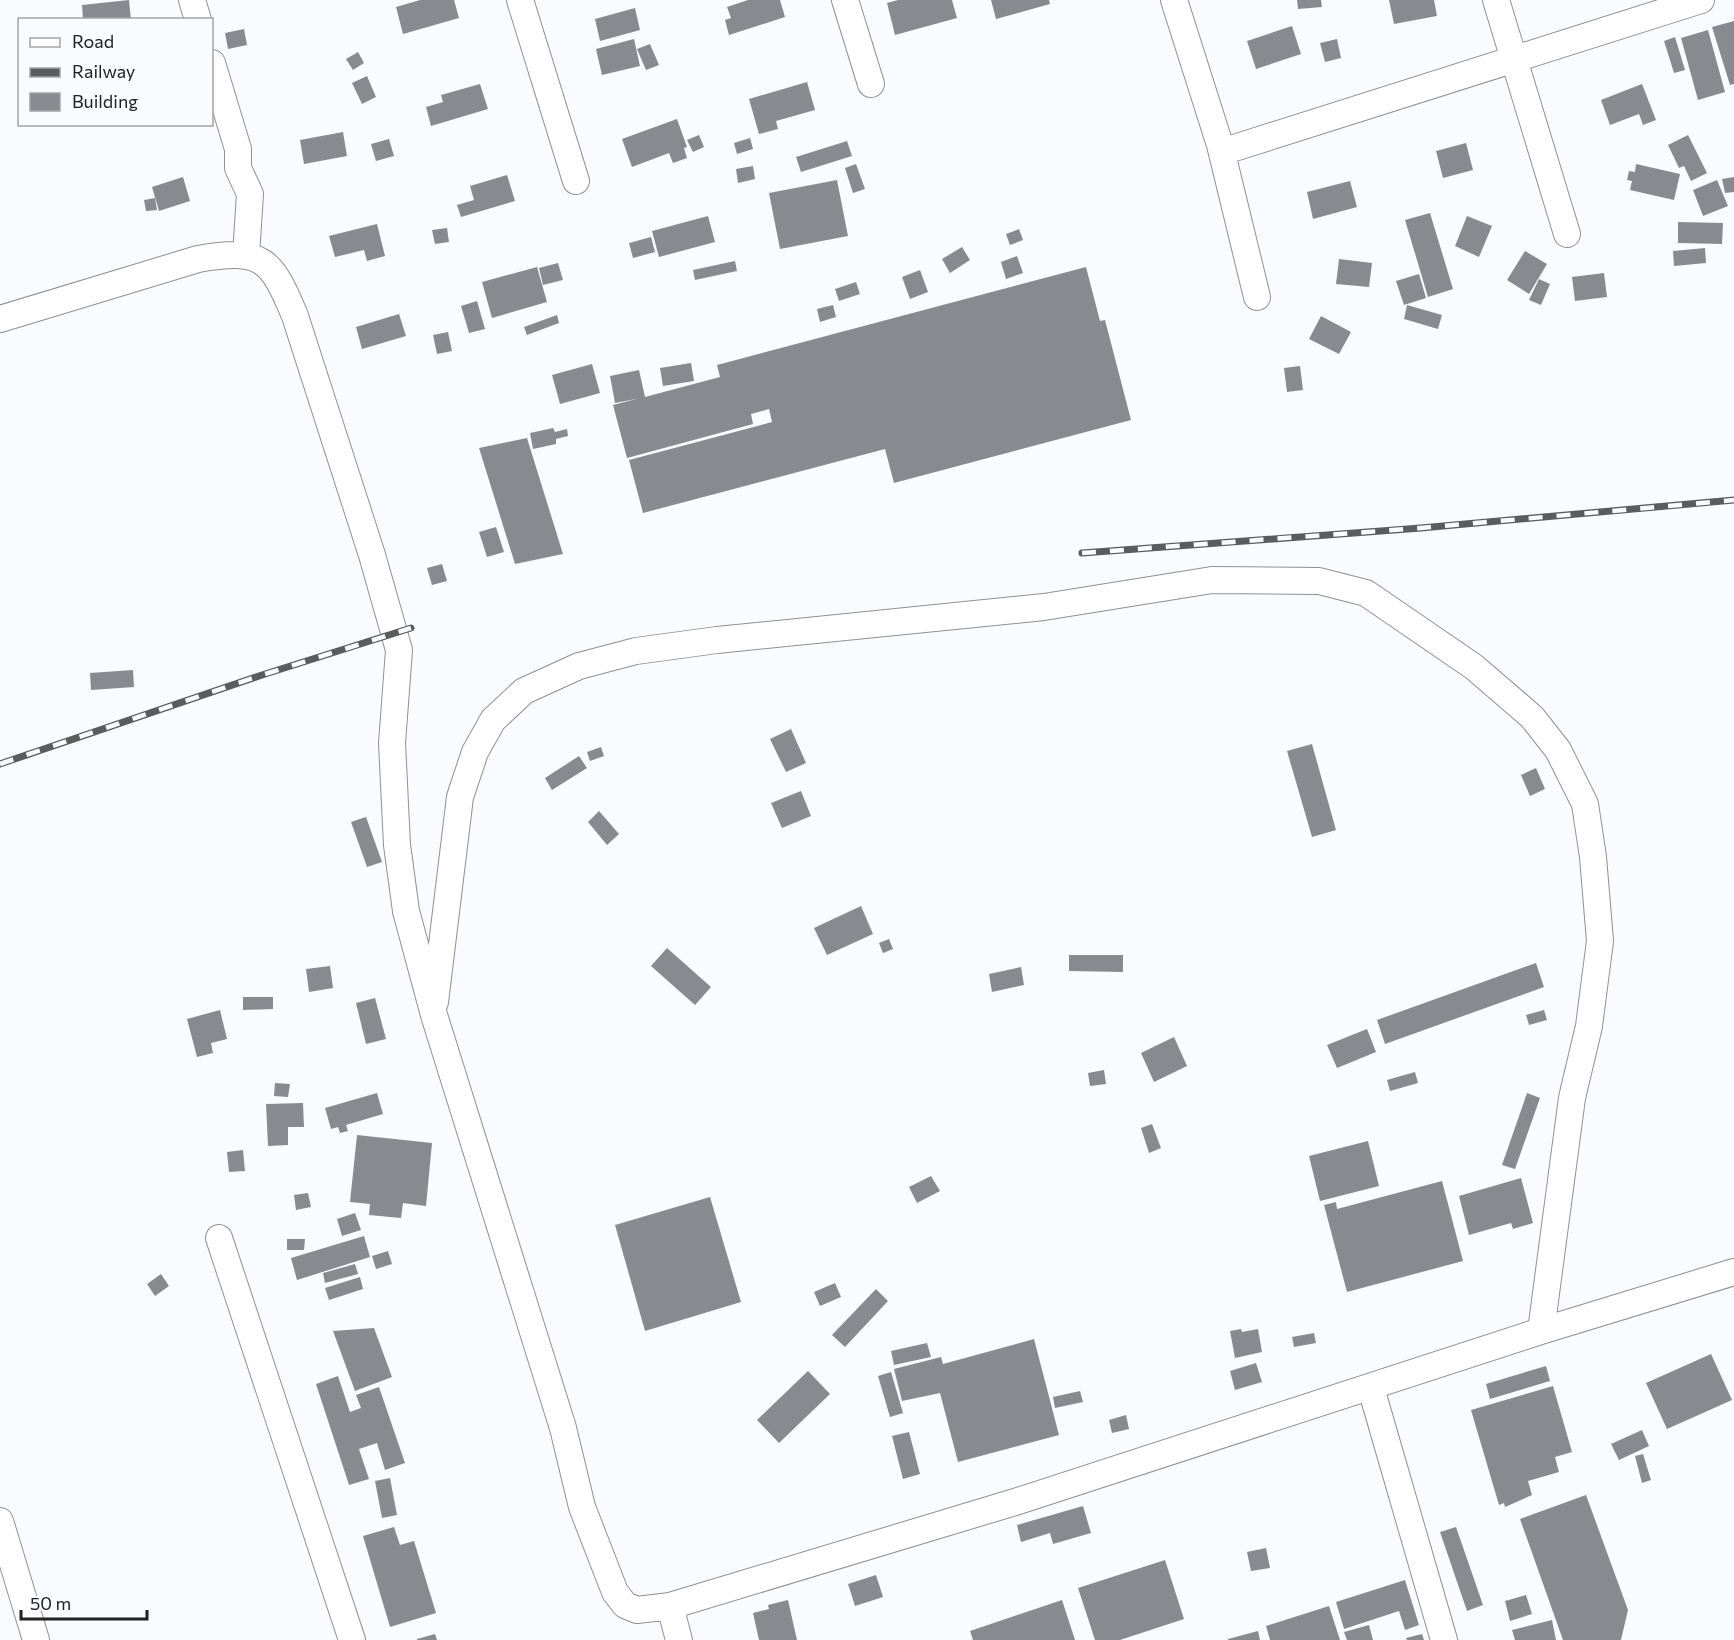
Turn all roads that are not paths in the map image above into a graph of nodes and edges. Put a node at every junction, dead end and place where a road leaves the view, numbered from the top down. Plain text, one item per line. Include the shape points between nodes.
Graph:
1 (192, 0) edge
2 (520, 0) edge
3 (845, 0) edge
4 (1174, 0) edge
5 (1496, 0) edge
6 (1701, 0) edge
7 (197, 18) edge
8 (1514, 58) junction
9 (213, 66) edge
10 (871, 84) dead end
11 (1220, 145) junction
12 (576, 181) dead end
13 (1567, 234) dead end
14 (246, 255) junction
15 (1257, 297) dead end
16 (0, 319) edge
17 (434, 1015) junction
18 (219, 1238) dead end
19 (1734, 1272) edge
20 (1540, 1331) junction
21 (1371, 1388) junction
22 (0, 1521) edge
23 (670, 1606) junction
24 (36, 1640) edge
25 (352, 1640) edge
26 (679, 1640) edge
27 (1444, 1640) edge

1 - 7 street
2 - 12 street
3 - 10 street
4 - 11 street
5 - 8 street
6 - 8 street
8 - 11 street via 1231,149
8 - 13 street
9 - 14 street via 238,149 238,168 250,194
11 - 15 street
14 - 16 street via 198,259
14 - 17 street via 267,263 282,283 296,316 399,650 392,743 397,845 406,911
17 - 20 street via 460,797 475,752 493,720 524,691 579,666 636,651 761,634 1044,608 1212,579 1319,581 1366,593 1474,668 1532,717 1558,750 1585,804 1600,941 1589,1026 1572,1098
17 - 23 street via 563,1428 582,1507 615,1592 625,1605 637,1610
18 - 25 street
19 - 20 street
20 - 21 street
21 - 23 street via 929,1529
21 - 27 street
22 - 24 street
23 - 26 street

